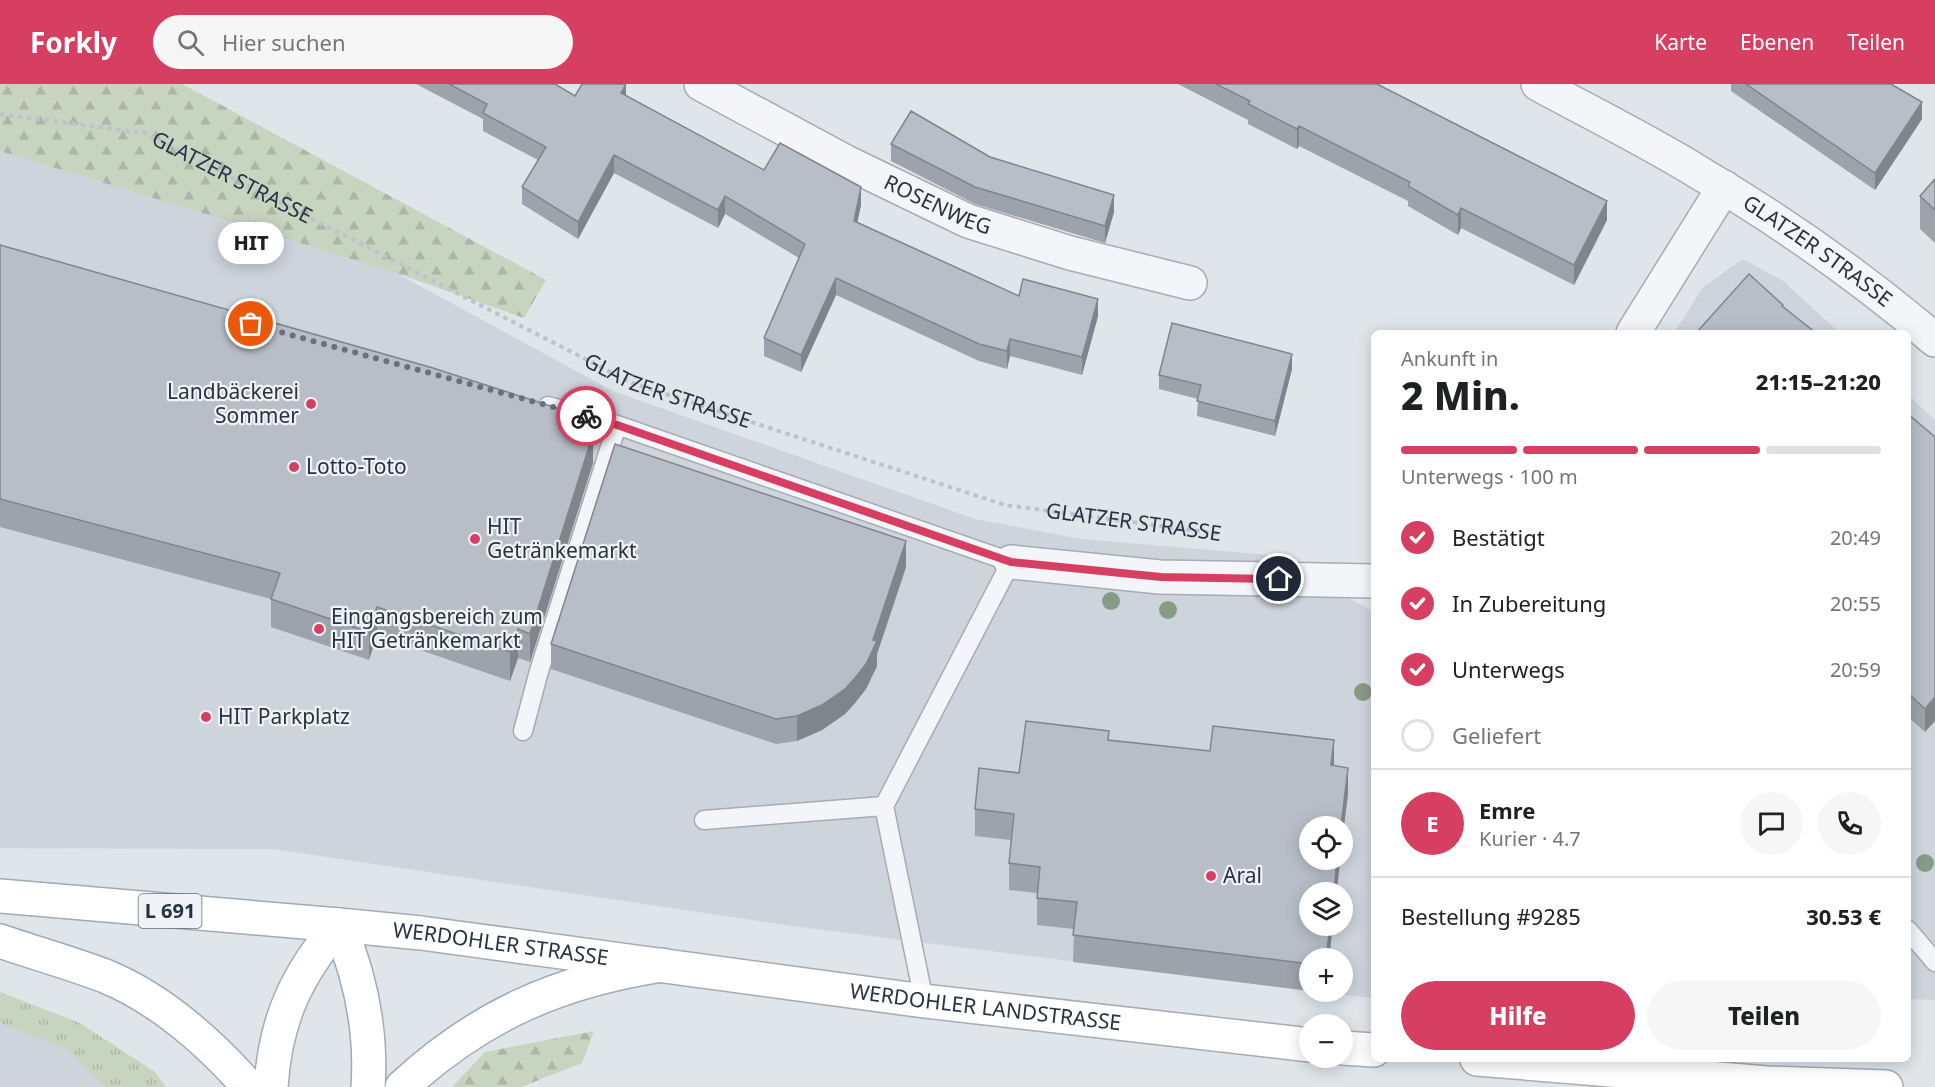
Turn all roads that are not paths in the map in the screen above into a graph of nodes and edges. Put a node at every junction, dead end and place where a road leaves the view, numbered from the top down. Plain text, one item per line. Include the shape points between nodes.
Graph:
1 (701, 84) edge
2 (1538, 84) edge
3 (1724, 187) junction
4 (1190, 283) dead end
5 (1635, 330) edge
6 (1935, 340) edge
7 (526, 400) edge
8 (617, 425) junction
9 (1011, 562) junction
10 (1371, 581) edge
11 (523, 731) dead end
12 (884, 806) junction
13 (704, 819) dead end
14 (0, 896) edge
15 (339, 926) junction
16 (1911, 934) edge
17 (0, 941) edge
18 (1935, 962) edge
19 (662, 965) junction
20 (924, 1001) junction
21 (1299, 1044) edge
22 (1353, 1049) edge
23 (1371, 1050) edge
24 (1503, 1062) edge
25 (1670, 1081) edge
26 (1819, 1086) edge
27 (249, 1087) edge
28 (271, 1087) edge
29 (368, 1087) edge
30 (402, 1087) edge
31 (1886, 1087) edge

1 - 4 street, ROSENWEG via 846,162 968,220 1070,253
2 - 3 street, GLATZER STRASSE
3 - 5 street, GLATZER STRASSE
3 - 6 street, GLATZER STRASSE via 1824,254
7 - 8 lane, GLATZER STRASSE
8 - 9 lane, GLATZER STRASSE
8 - 11 lane
9 - 10 street, GLATZER STRASSE via 1161,577
9 - 12 lane
12 - 13 lane
12 - 20 lane
14 - 15 main road, L 691
15 - 19 main road, WERDOHLER STRASSE / L 691
15 - 28 main road via 309,964 290,997 273,1056
15 - 29 main road via 354,960 363,996 370,1065
16 - 18 lane
17 - 27 main road via 105,976 134,991 195,1033
19 - 20 main road, WERDOHLER LANDSTRASSE / L 691
19 - 30 main road, L 691 via 588,980 498,1016 460,1039
20 - 21 main road, WERDOHLER LANDSTRASSE / L 691
22 - 23 main road
24 - 25 main road
25 - 26 main road
26 - 31 main road

